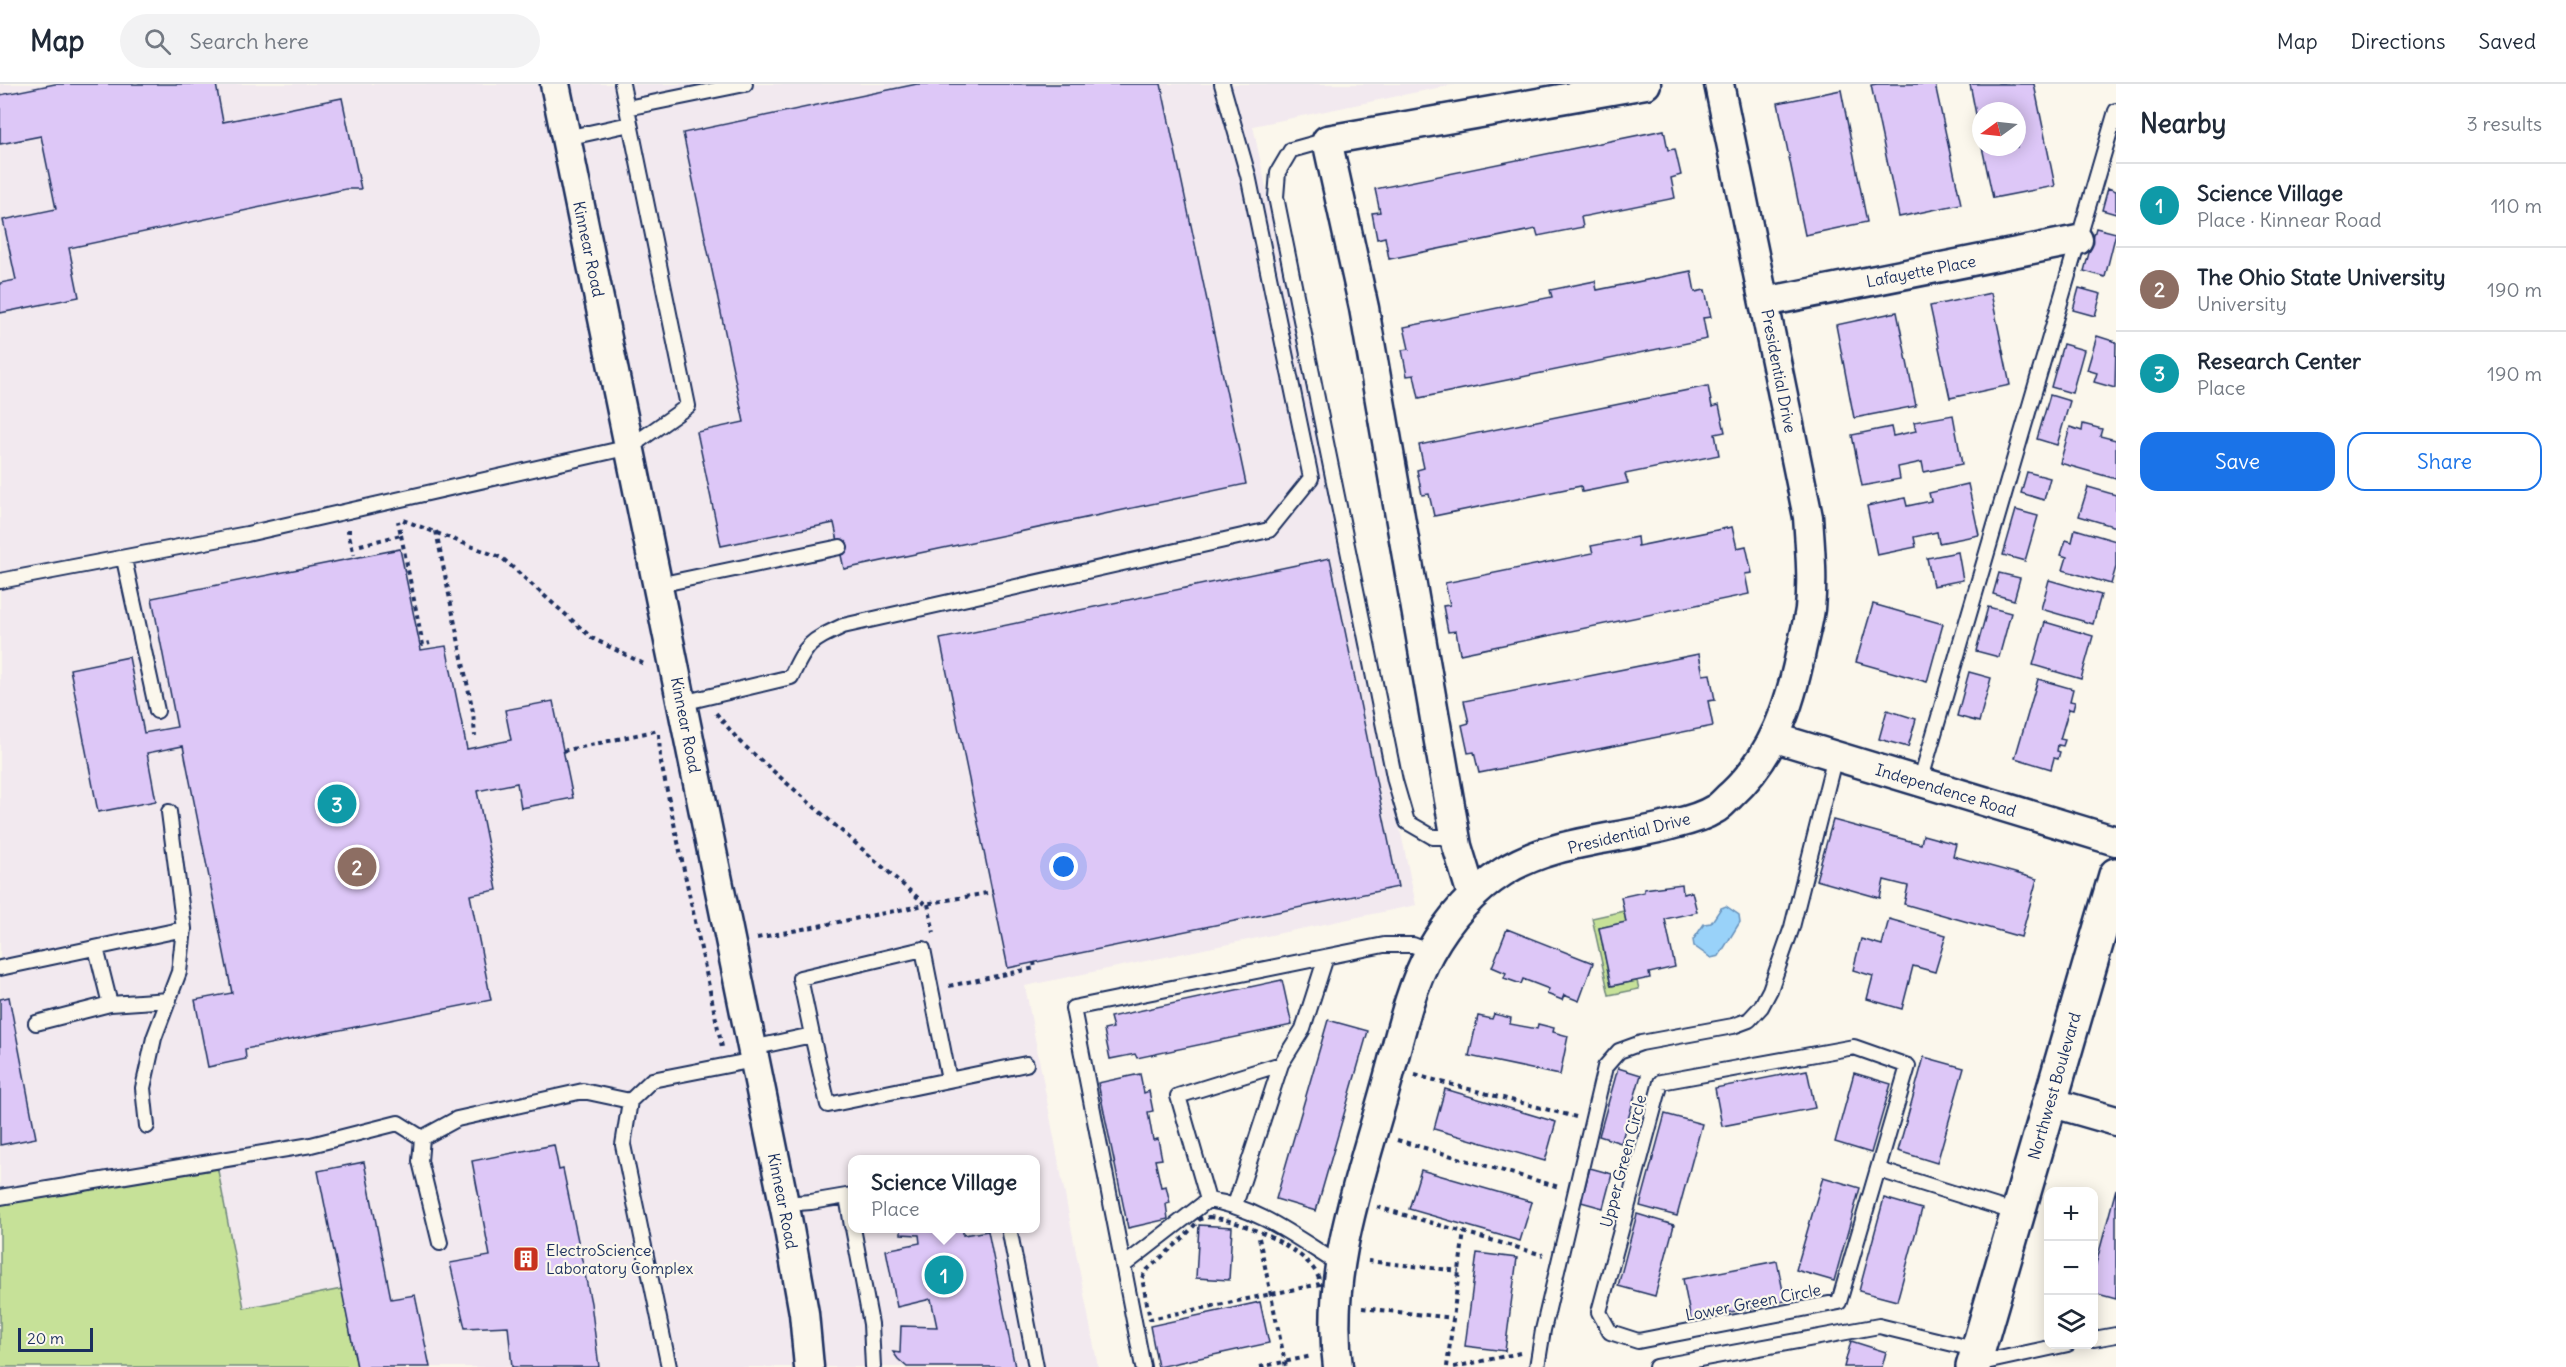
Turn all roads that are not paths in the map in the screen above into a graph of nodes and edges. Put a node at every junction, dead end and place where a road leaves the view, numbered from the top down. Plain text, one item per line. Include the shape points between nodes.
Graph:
1 (555, 84) edge
2 (622, 84) edge
3 (745, 84) edge
4 (1222, 84) edge
5 (1646, 84) edge
6 (1719, 84) edge
7 (627, 108) junction
8 (2116, 111) edge
9 (630, 124) junction
10 (566, 138) junction
11 (1327, 140) junction
12 (2078, 240) junction
13 (1765, 302) junction
14 (630, 447) junction
15 (840, 548) dead end
16 (124, 559) junction
17 (0, 581) edge
18 (658, 585) junction
19 (682, 702) junction
20 (157, 711) dead end
21 (1776, 738) junction
22 (1835, 756) junction
23 (1920, 782) junction
24 (170, 812) dead end
25 (1455, 837) junction
26 (2116, 842) edge
27 (2116, 875) edge
28 (1472, 895) junction
29 (184, 929) junction
30 (96, 948) junction
31 (1430, 952) junction
32 (1326, 957) junction
33 (0, 968) edge
34 (168, 1000) junction
35 (110, 1004) junction
36 (36, 1023) dead end
37 (812, 1035) junction
38 (1854, 1047) joint
39 (753, 1054) junction
40 (1026, 1064) dead end
41 (1281, 1064) junction
42 (949, 1080) junction
43 (630, 1101) junction
44 (2050, 1102) junction
45 (2116, 1121) edge
46 (147, 1126) dead end
47 (422, 1138) junction
48 (1879, 1170) junction
49 (848, 1195) edge
50 (0, 1197) edge
51 (1208, 1200) junction
52 (784, 1204) junction
53 (1235, 1205) junction
54 (2017, 1213) junction
55 (854, 1233) edge
56 (1010, 1233) edge
57 (440, 1243) dead end
58 (1340, 1262) junction
59 (1123, 1266) junction
60 (1610, 1332) joint
61 (2116, 1335) edge
62 (2098, 1338) edge
63 (2044, 1348) edge
64 (1337, 1359) edge
65 (1975, 1360) edge
66 (669, 1367) edge
67 (809, 1367) edge
68 (873, 1367) edge
69 (1036, 1367) edge
70 (1143, 1367) edge
71 (1537, 1367) edge
72 (1656, 1367) edge

1 - 10 street, Kinnear Road
2 - 7 lane
3 - 7 lane
4 - 19 lane via 1248,175 1311,478 1269,530 843,626 814,639 791,677
5 - 11 street
6 - 13 street, Presidential Drive
7 - 9 lane
8 - 12 lane
9 - 10 lane
9 - 14 lane via 688,405
10 - 14 street, Kinnear Road
11 - 25 street via 1364,308
11 - 25 lane via 1290,150 1278,172 1276,197 1395,781 1407,822 1433,837
12 - 13 street, Lafayette Place
12 - 23 lane
13 - 21 street, Presidential Drive via 1808,517 1812,565 1810,609 1801,656
14 - 16 lane
14 - 18 street, Kinnear Road
15 - 18 lane
16 - 17 lane
16 - 20 lane
18 - 19 street, Kinnear Road
19 - 39 street, Kinnear Road
21 - 22 street, Independence Road
21 - 28 street, Presidential Drive via 1747,780 1716,809 1676,824 1579,844 1529,859
22 - 23 street, Independence Road
22 - 71 lane via 1792,927 1761,1007 1749,1020 1733,1026 1619,1051 1605,1067
23 - 26 street, Independence Road
24 - 29 lane
25 - 28 street
27 - 44 main road, Northwest Boulevard
28 - 31 street, Presidential Drive
29 - 30 lane
29 - 34 lane via 179,972
30 - 33 lane
30 - 35 lane
31 - 32 lane via 1413,945 1384,945
31 - 58 street, Presidential Drive via 1414,988 1353,1200
32 - 41 lane via 1303,1029
32 - 59 lane via 1073,1008
34 - 35 lane
34 - 46 lane via 154,1038 143,1088
35 - 36 lane
37 - 39 lane
37 - 42 lane via 828,1105
37 - 42 lane via 800,978 923,949
38 - 48 lane, Lower Green Circle via 1908,1066
38 - 60 lane, Upper Green Circle via 1661,1082 1599,1312
39 - 43 lane via 652,1080
39 - 52 street, Kinnear Road
40 - 42 lane
41 - 51 lane via 1178,1096
41 - 53 lane
43 - 47 lane via 583,1091 457,1119
43 - 66 lane via 623,1145
44 - 45 street
44 - 54 main road, Northwest Boulevard
47 - 50 lane via 398,1123 311,1145
47 - 57 lane via 420,1161
48 - 54 lane
48 - 60 lane, Lower Green Circle via 1839,1302 1638,1341
49 - 52 lane
51 - 53 lane
51 - 59 lane
52 - 67 street, Kinnear Road via 804,1313
53 - 58 lane via 1259,1214
54 - 65 main road, Northwest Boulevard
55 - 68 lane via 871,1324
56 - 69 lane
58 - 64 street, Presidential Drive via 1335,1304
59 - 70 lane
61 - 62 lane
63 - 65 lane
65 - 72 lane via 1879,1326

